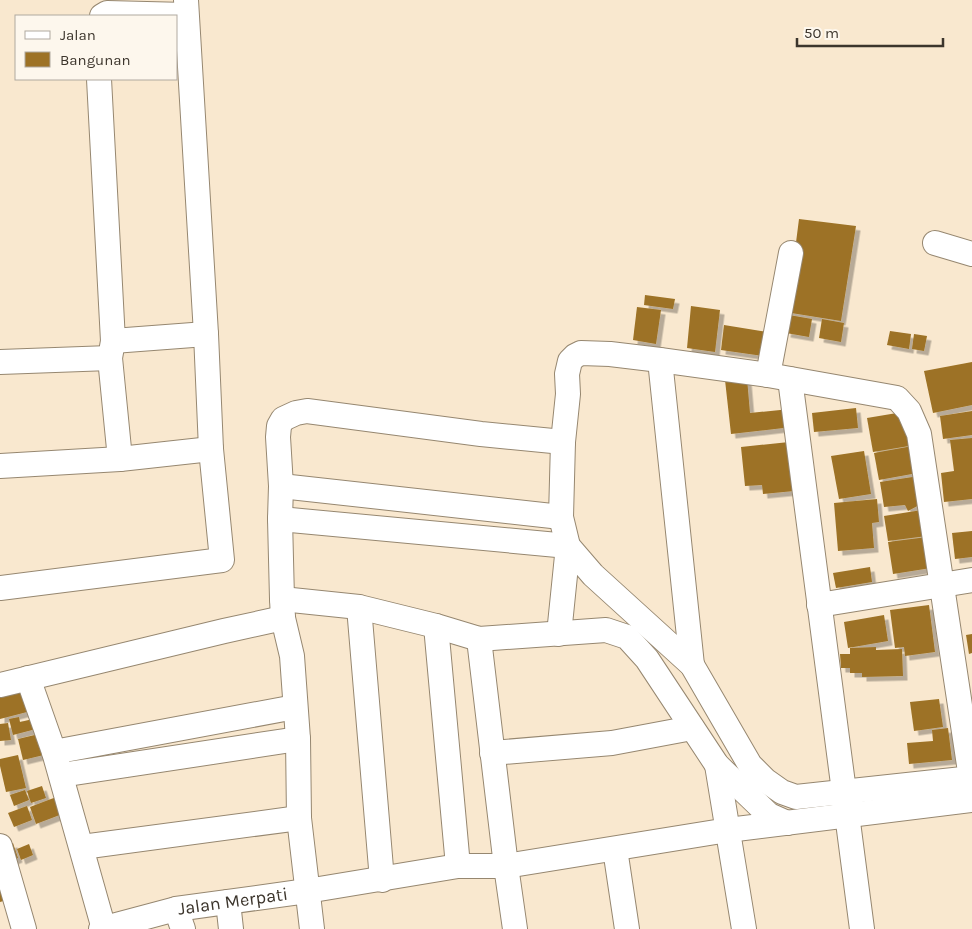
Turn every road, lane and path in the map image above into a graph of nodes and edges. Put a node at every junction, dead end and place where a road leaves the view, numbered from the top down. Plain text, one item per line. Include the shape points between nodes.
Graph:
1 (186, 7) edge
2 (104, 15) edge
3 (99, 80) edge
4 (935, 242) dead end
5 (791, 254) dead end
6 (972, 254) edge
7 (206, 334) junction
8 (111, 350) junction
9 (660, 360) junction
10 (0, 362) edge
11 (779, 377) junction
12 (563, 442) junction
13 (211, 449) junction
14 (120, 459) junction
15 (0, 466) edge
16 (280, 486) junction
17 (561, 517) junction
18 (280, 519) junction
19 (568, 546) junction
20 (972, 580) edge
21 (942, 584) junction
22 (0, 588) edge
23 (819, 606) junction
24 (359, 607) junction
25 (283, 609) junction
26 (436, 626) junction
27 (559, 634) junction
28 (479, 639) junction
29 (692, 665) junction
30 (28, 678) junction
31 (0, 685) edge
32 (296, 707) junction
33 (692, 728) junction
34 (298, 740) junction
35 (54, 752) junction
36 (492, 753) junction
37 (717, 765) junction
38 (61, 775) junction
39 (972, 778) edge
40 (972, 785) edge
41 (972, 800) edge
42 (845, 804) junction
43 (299, 818) junction
44 (787, 823) junction
45 (728, 830) junction
46 (0, 846) edge
47 (82, 847) junction
48 (615, 849) junction
49 (458, 866) junction
50 (506, 866) junction
51 (382, 880) junction
52 (307, 891) junction
53 (228, 902) junction
54 (179, 919) edge
55 (24, 929) edge
56 (103, 929) edge
57 (231, 929) edge
58 (312, 929) edge
59 (515, 929) edge
60 (627, 929) edge
61 (744, 929) edge
62 (862, 929) edge

1 - 2 street
1 - 7 street
3 - 8 street
4 - 6 street
5 - 11 street
7 - 8 street
7 - 13 street
8 - 10 street
8 - 14 street
9 - 11 street
9 - 12 street via 610,354 581,353 575,356 567,374
9 - 29 street
11 - 21 street via 897,398 909,410 919,434
11 - 23 street
12 - 16 street via 307,412 288,416 279,426
12 - 17 street
13 - 14 street
13 - 22 street via 222,560
14 - 15 street
16 - 17 street
16 - 18 street
17 - 19 street
18 - 19 street
18 - 25 street
19 - 27 street
19 - 29 street via 593,575
20 - 21 street
21 - 23 street
21 - 39 street
23 - 42 street
24 - 25 street
24 - 26 street
24 - 51 street
25 - 30 street via 224,631
25 - 32 street via 292,656
26 - 28 street
26 - 49 street
27 - 28 street
27 - 33 street via 606,630 627,637 647,660
28 - 36 street
29 - 42 street via 750,765 765,780 796,798
30 - 31 street
30 - 35 street
32 - 34 street
32 - 35 street
33 - 36 street via 612,743
33 - 37 street
34 - 38 street
34 - 43 street
35 - 38 street
36 - 50 street
37 - 44 street via 769,815
37 - 45 street
38 - 47 street
39 - 40 street
39 - 42 street
41 - 42 street
42 - 44 street, Jalan Merpati
42 - 62 street
43 - 47 street
43 - 52 street
44 - 45 street, Jalan Merpati
45 - 48 street, Jalan Merpati
45 - 61 street
46 - 55 street
47 - 56 street
48 - 50 street, Jalan Merpati
48 - 60 street
49 - 50 street, Jalan Merpati
49 - 51 street, Jalan Merpati
50 - 59 street
51 - 52 street, Jalan Merpati
52 - 53 street, Jalan Merpati
52 - 58 street
53 - 54 street, Jalan Merpati
53 - 57 street
54 - 56 street, Jalan Merpati

